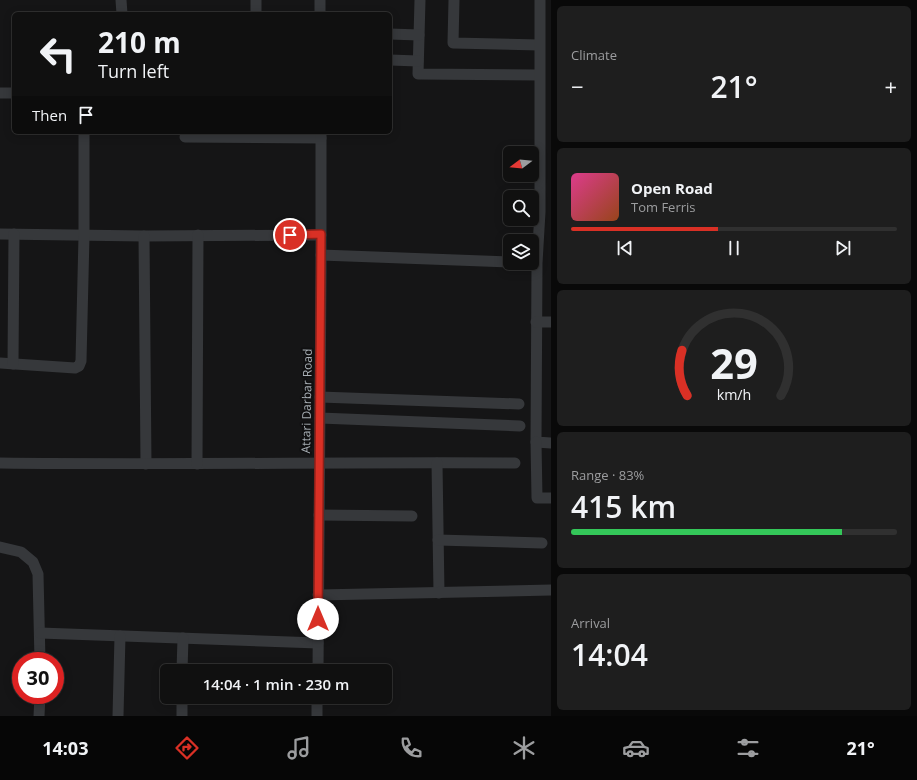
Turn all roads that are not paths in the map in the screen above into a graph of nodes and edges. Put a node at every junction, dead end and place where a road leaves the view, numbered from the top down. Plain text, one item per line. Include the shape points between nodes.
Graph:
1 (121, 0) edge
2 (256, 0) edge
3 (320, 0) edge
4 (420, 0) edge
5 (454, 0) edge
6 (540, 0) edge
7 (122, 12) edge
8 (256, 12) edge
9 (320, 12) edge
10 (392, 34) edge
11 (419, 35) junction
12 (539, 45) junction
13 (392, 60) edge
14 (418, 61) junction
15 (539, 75) junction
16 (0, 93) edge
17 (12, 93) edge
18 (84, 134) edge
19 (321, 135) edge
20 (185, 137) dead end
21 (540, 212) junction
22 (551, 212) edge
23 (0, 234) edge
24 (14, 234) junction
25 (321, 234) junction
26 (537, 234) edge
27 (198, 235) junction
28 (84, 236) junction
29 (144, 236) junction
30 (321, 256) junction
31 (503, 262) edge
32 (534, 270) edge
33 (536, 322) junction
34 (551, 322) edge
35 (0, 363) edge
36 (13, 364) junction
37 (320, 398) junction
38 (519, 404) dead end
39 (320, 418) junction
40 (520, 426) dead end
41 (536, 442) junction
42 (551, 443) edge
43 (320, 462) junction
44 (0, 463) edge
45 (437, 463) junction
46 (515, 463) dead end
47 (146, 464) junction
48 (197, 464) junction
49 (551, 498) edge
50 (319, 516) junction
51 (412, 516) dead end
52 (438, 540) junction
53 (542, 542) dead end
54 (0, 547) edge
55 (551, 590) edge
56 (439, 593) junction
57 (318, 595) junction
58 (40, 633) junction
59 (120, 636) junction
60 (183, 638) junction
61 (318, 643) junction
62 (40, 652) edge
63 (182, 664) edge
64 (318, 664) edge
65 (40, 704) edge
66 (182, 704) edge
67 (317, 704) edge
68 (40, 716) edge
69 (118, 716) edge
70 (182, 716) edge
71 (317, 716) edge

1 - 7 street
2 - 8 street
3 - 9 street
4 - 11 street
5 - 12 street via 453,43
6 - 12 street
10 - 11 street
11 - 14 street
12 - 15 street
13 - 14 street
14 - 15 street via 418,74
15 - 21 street
16 - 17 street
18 - 28 street
19 - 20 street
19 - 25 street, Attari Darbar Road
21 - 22 street
21 - 26 street
23 - 24 street
24 - 28 street
24 - 36 street
25 - 27 street
25 - 30 street, Attari Darbar Road
27 - 29 street
27 - 48 street
28 - 29 street
28 - 36 street via 79,366 75,368
29 - 47 street
30 - 31 street
30 - 37 street, Attari Darbar Road
32 - 33 street
33 - 34 street
33 - 41 street
35 - 36 street
37 - 38 street
37 - 39 street, Attari Darbar Road
39 - 40 street
39 - 43 street, Attari Darbar Road
41 - 42 street
41 - 49 street via 537,498
43 - 45 street
43 - 48 street
43 - 50 street, Attari Darbar Road
44 - 47 street
45 - 46 street
45 - 52 street
47 - 48 street
50 - 51 street
50 - 57 street, Attari Darbar Road
52 - 53 street
52 - 56 street
54 - 58 street via 20,552 34,562 38,574
55 - 56 street
56 - 57 street
57 - 61 street, Attari Darbar Road
58 - 59 street
58 - 62 street
59 - 60 street
59 - 69 street
60 - 61 street
60 - 63 street
61 - 64 street, Attari Darbar Road
65 - 68 street
66 - 70 street
67 - 71 street

